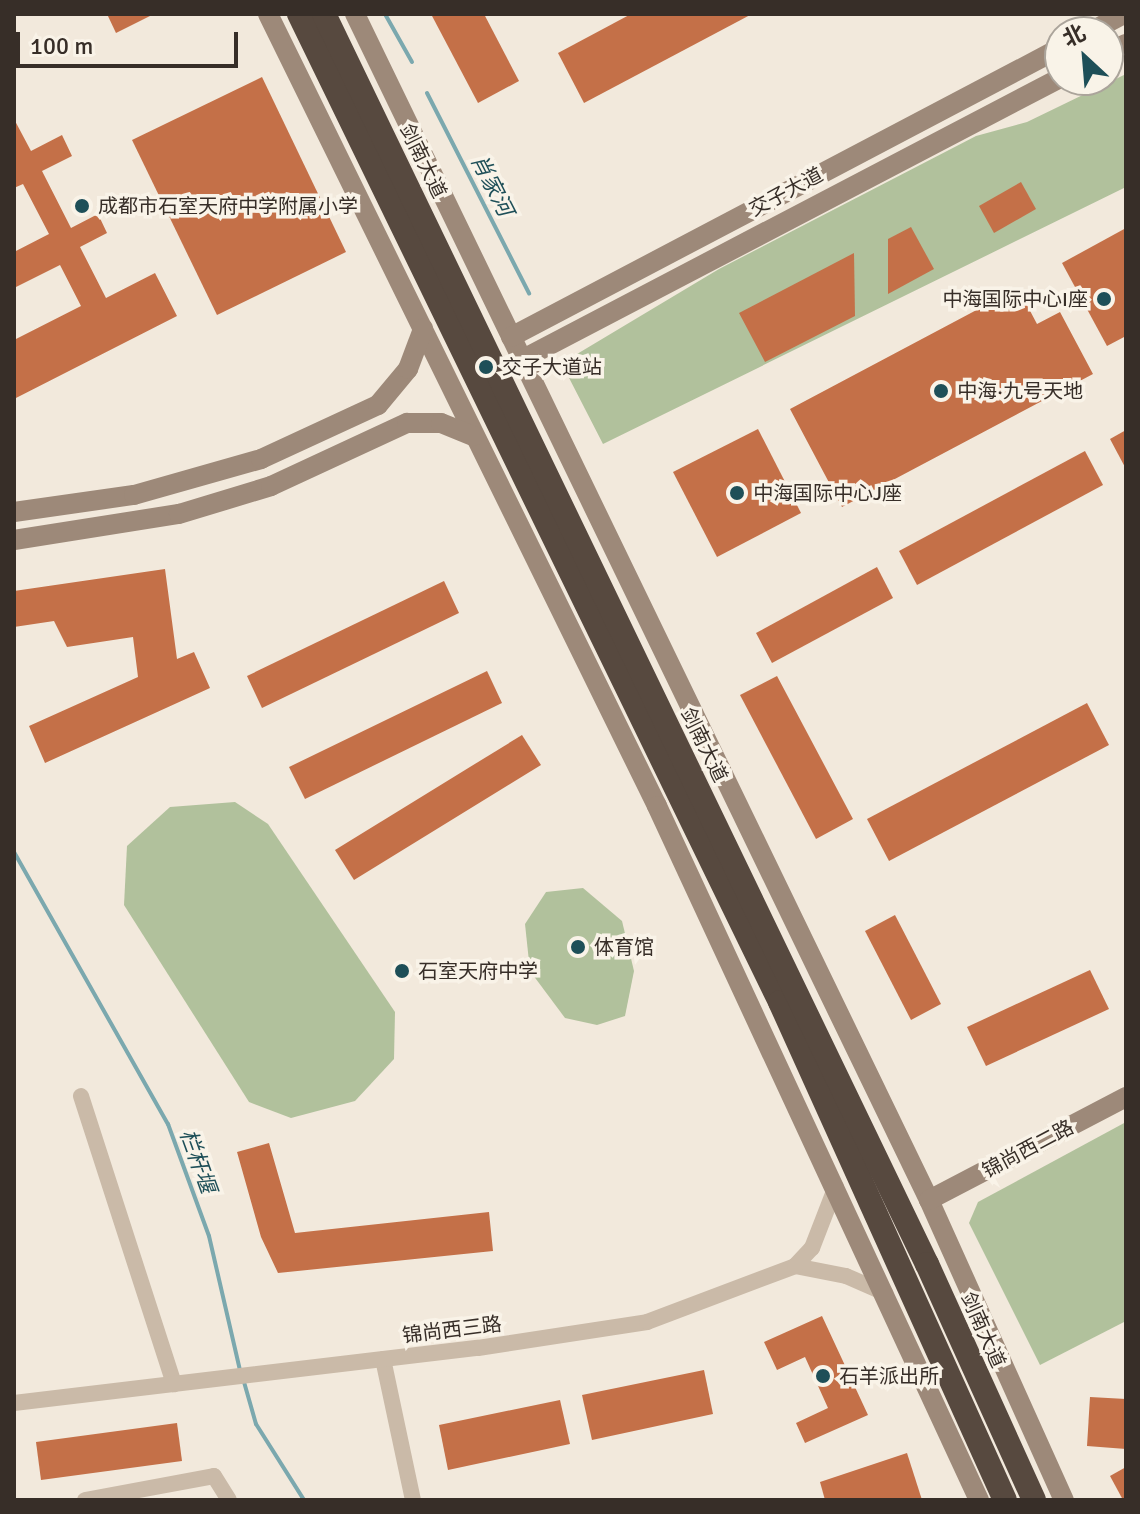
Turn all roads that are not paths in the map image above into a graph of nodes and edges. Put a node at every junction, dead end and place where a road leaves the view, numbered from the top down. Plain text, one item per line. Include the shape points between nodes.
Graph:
1 (268, 14) edge
2 (299, 14) edge
3 (324, 14) edge
4 (355, 14) edge
5 (345, 55) junction
6 (1044, 56) edge
7 (1044, 86) edge
8 (394, 92) junction
9 (359, 132) junction
10 (360, 196) junction
11 (423, 329) junction
12 (511, 337) junction
13 (523, 359) junction
14 (473, 436) junction
15 (14, 512) edge
16 (14, 540) edge
17 (780, 1002) junction
18 (776, 1063) junction
19 (81, 1096) dead end
20 (1126, 1097) edge
21 (836, 1186) junction
22 (929, 1200) junction
23 (927, 1264) junction
24 (795, 1266) junction
25 (970, 1290) junction
26 (885, 1293) junction
27 (383, 1359) junction
28 (174, 1384) junction
29 (14, 1403) edge
30 (85, 1500) edge
31 (229, 1500) edge
32 (413, 1500) edge
33 (979, 1500) edge
34 (1005, 1500) edge
35 (1034, 1500) edge
36 (1064, 1500) edge

1 - 10 main road
2 - 9 highway
3 - 5 highway, 剑南大道
4 - 8 main road
5 - 8 main road
5 - 23 highway, 剑南大道
6 - 12 main road, 交子大道
7 - 13 main road, 交子大道
8 - 12 main road
9 - 10 main road
9 - 17 highway
10 - 11 main road
11 - 14 main road
11 - 15 main road via 408,369 378,405 261,459 134,495
12 - 13 main road
13 - 22 main road
14 - 16 main road via 441,423 407,423 271,486 205,506
14 - 18 main road via 657,806
17 - 18 main road
17 - 34 highway
18 - 21 main road
19 - 28 street
20 - 22 main road, 锦尚西二路
21 - 24 street via 812,1248
21 - 26 main road
22 - 25 main road
23 - 25 main road
23 - 35 highway, 剑南大道
24 - 26 street via 846,1276
24 - 27 street, 锦尚西三路 via 647,1322
25 - 36 main road
26 - 33 main road
27 - 28 street, 锦尚西三路
27 - 32 street
28 - 29 street, 锦尚西三路
30 - 31 street via 214,1476

